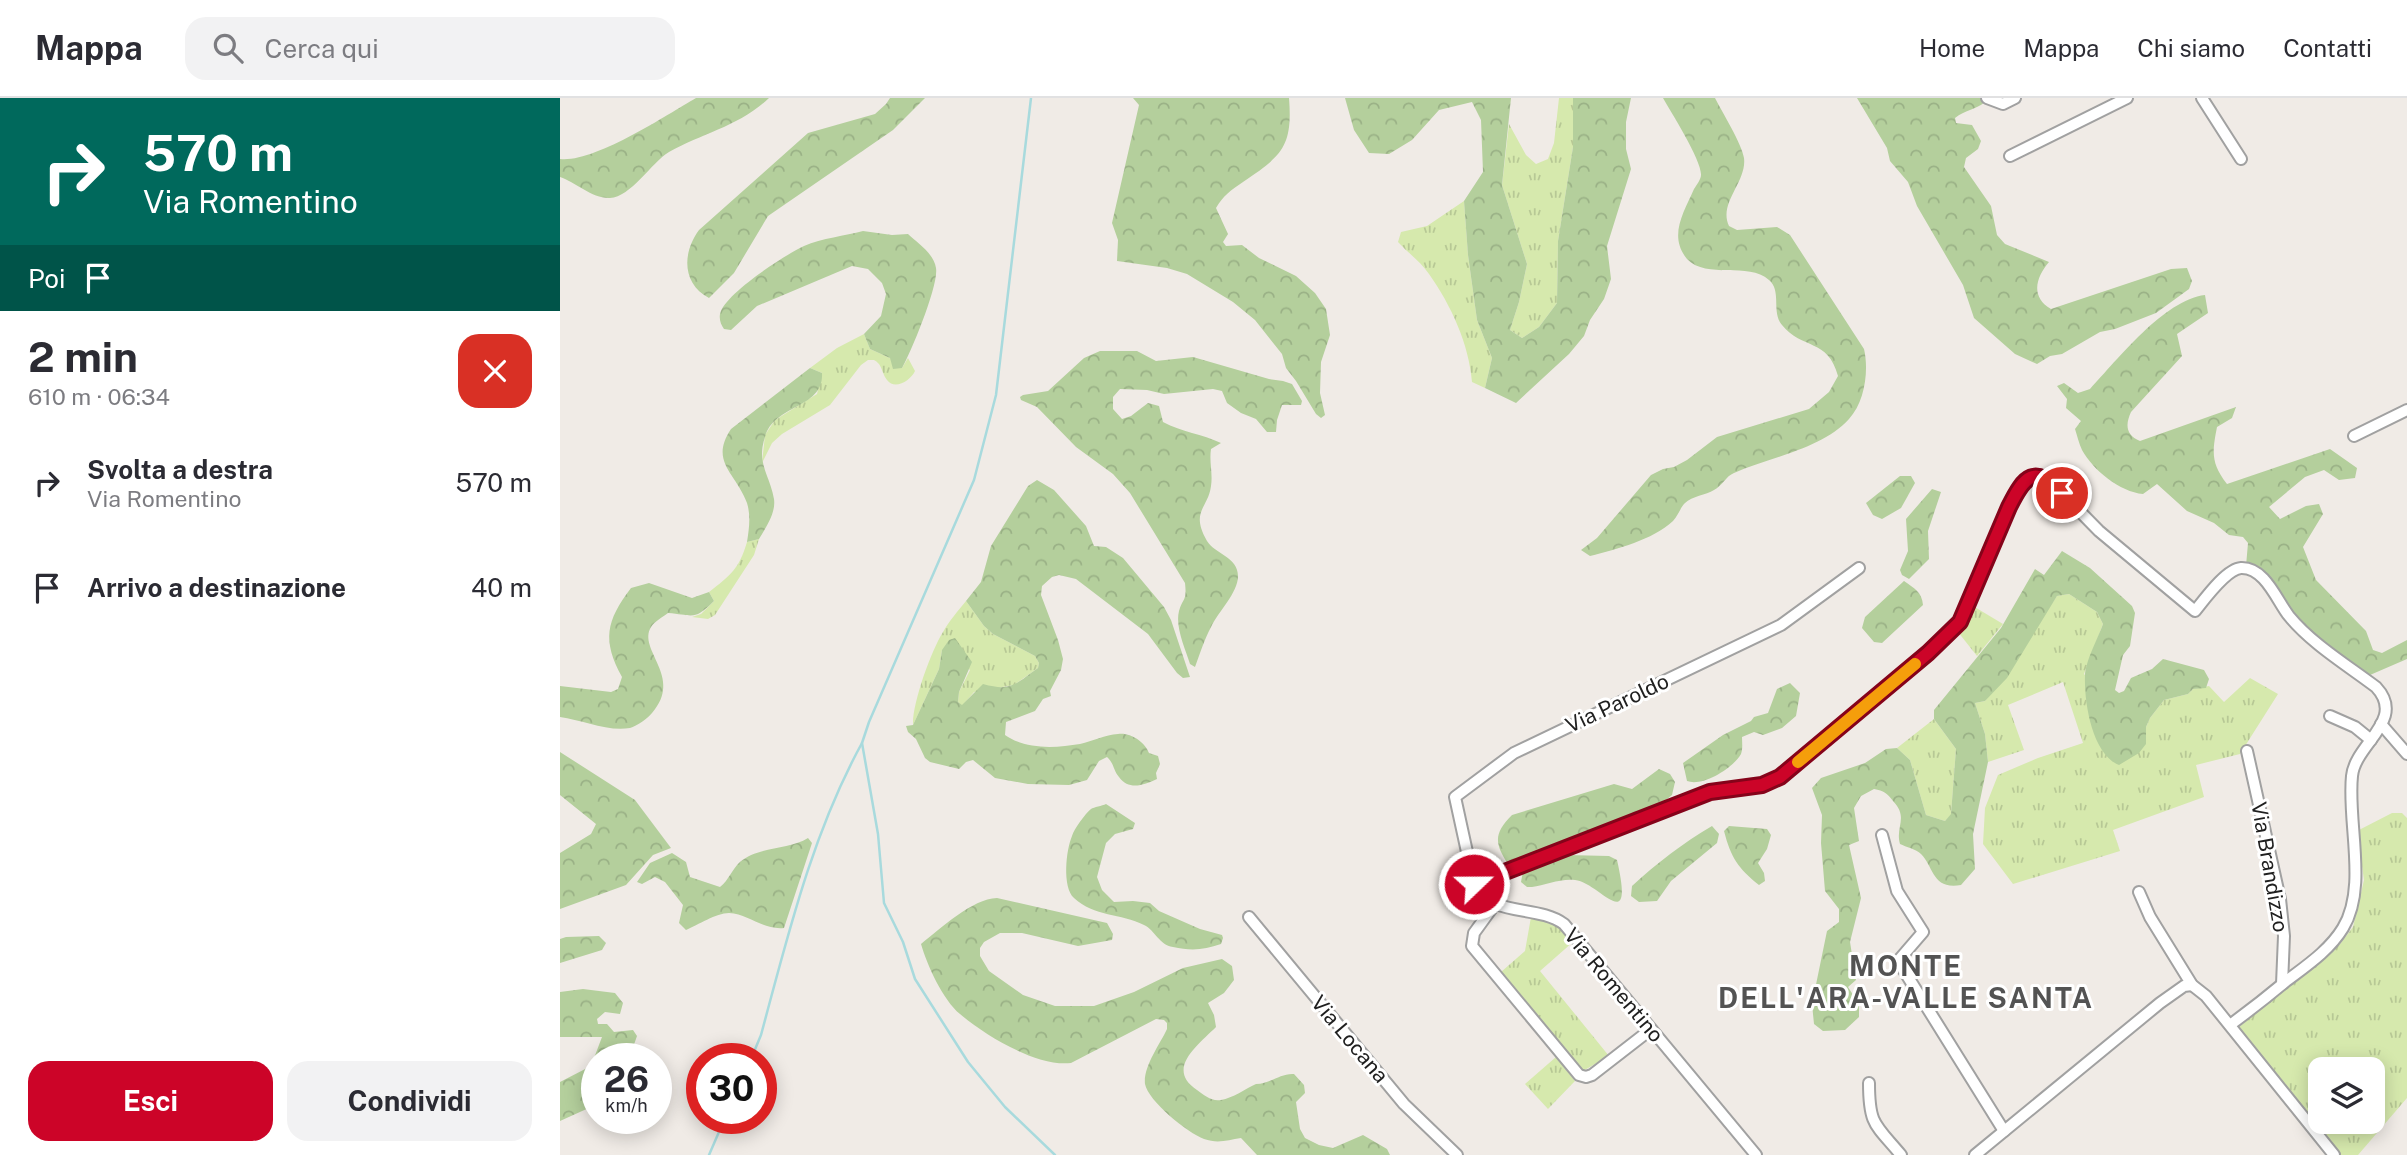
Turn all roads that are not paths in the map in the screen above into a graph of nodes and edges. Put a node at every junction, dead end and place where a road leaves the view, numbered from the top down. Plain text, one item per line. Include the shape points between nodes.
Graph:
1 (1987, 98) edge
2 (2015, 98) edge
3 (2127, 98) edge
4 (2202, 98) edge
5 (2010, 156) dead end
6 (2241, 159) dead end
7 (2407, 410) edge
8 (2354, 436) dead end
9 (1859, 568) dead end
10 (2330, 716) dead end
11 (2381, 724) junction
12 (2371, 740) junction
13 (2247, 751) dead end
14 (2407, 754) edge
15 (1882, 835) dead end
16 (1474, 884) junction
17 (2139, 892) dead end
18 (1495, 904) junction
19 (1250, 918) dead end
20 (2192, 985) junction
21 (2282, 985) junction
22 (2230, 1026) junction
23 (1650, 1030) junction
24 (1869, 1083) dead end
25 (2004, 1131) junction
26 (1457, 1155) edge
27 (1756, 1155) edge
28 (1901, 1155) edge
29 (1975, 1155) edge
30 (2334, 1155) edge

1 - 2 street via 2003,104
3 - 5 street
4 - 6 street
7 - 8 street
9 - 16 street, Via Paroldo via 1781,625 1514,753 1455,797
10 - 12 street
11 - 12 street
11 - 14 street
11 - 16 street via 2387,709 2381,692 2297,625 2255,573 2236,569 2195,611 2099,531 2051,481 2036,475 2017,490 1960,622 1780,777 1762,785 1719,789
12 - 21 street via 2351,778 2354,893 2348,921 2331,945
13 - 21 street, Via Brandizzo via 2280,899
15 - 25 street via 1897,891 1923,932 1898,961
16 - 18 street
17 - 20 street
18 - 23 street, Via Romentino via 1564,924
18 - 23 street via 1475,931 1472,946 1579,1075 1592,1075
19 - 26 street, Via Locana via 1404,1104
20 - 22 street
20 - 25 street via 2160,1003
21 - 22 street
22 - 30 street
23 - 27 street, Via Romentino
24 - 28 street via 1871,1118
25 - 29 street

